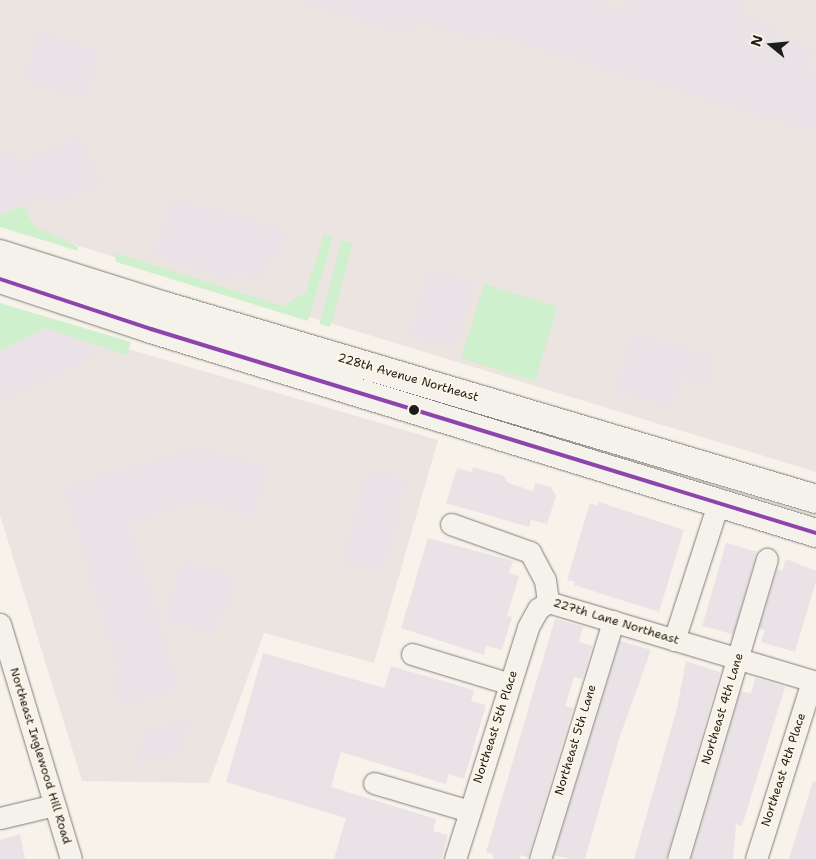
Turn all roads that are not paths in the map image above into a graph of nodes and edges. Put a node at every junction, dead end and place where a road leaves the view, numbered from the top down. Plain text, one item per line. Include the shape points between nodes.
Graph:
1 (0, 254) edge
2 (2, 281) edge
3 (196, 343) junction
4 (335, 356) junction
5 (325, 381) junction
6 (422, 382) junction
7 (721, 471) junction
8 (617, 472) junction
9 (816, 499) edge
10 (718, 504) junction
11 (451, 524) dead end
12 (816, 533) edge
13 (767, 559) dead end
14 (548, 602) junction
15 (613, 621) junction
16 (0, 624) edge
17 (674, 640) junction
18 (412, 654) dead end
19 (738, 659) junction
20 (814, 682) edge
21 (510, 684) junction
22 (374, 783) dead end
23 (54, 805) junction
24 (469, 811) junction
25 (0, 818) edge
26 (71, 859) edge
27 (455, 859) edge
28 (540, 859) edge
29 (678, 859) edge
30 (756, 859) edge

1 - 4 main road, 228th Avenue Northeast
2 - 3 main road, 228th Avenue Northeast
3 - 4 main road via 224,342 304,360
3 - 5 main road, 228th Avenue Northeast
4 - 6 main road, 228th Avenue Northeast
5 - 6 main road via 335,373 397,386
5 - 8 main road, 228th Avenue Northeast
6 - 7 main road, 228th Avenue Northeast
7 - 8 main road via 712,484 701,485 668,475
7 - 9 main road, 228th Avenue Northeast
8 - 10 main road, 228th Avenue Northeast
10 - 12 main road, 228th Avenue Northeast
10 - 17 street
11 - 14 street, 227th Lane Northeast via 530,552 545,580
13 - 19 street, Northeast 4th Lane
14 - 15 street, 227th Lane Northeast
14 - 21 street, Northeast 5th Place via 538,609 528,627
15 - 17 street, 227th Lane Northeast
15 - 28 street, Northeast 5th Lane
16 - 23 street, Northeast Inglewood Hill Road
17 - 19 street, 227th Lane Northeast
18 - 21 street
19 - 20 street, 227th Lane Northeast
19 - 29 street, Northeast 4th Lane
20 - 30 street, Northeast 4th Place
21 - 24 street, Northeast 5th Place
22 - 24 street
23 - 25 street
23 - 26 street, Northeast Inglewood Hill Road
24 - 27 street, Northeast 5th Place

